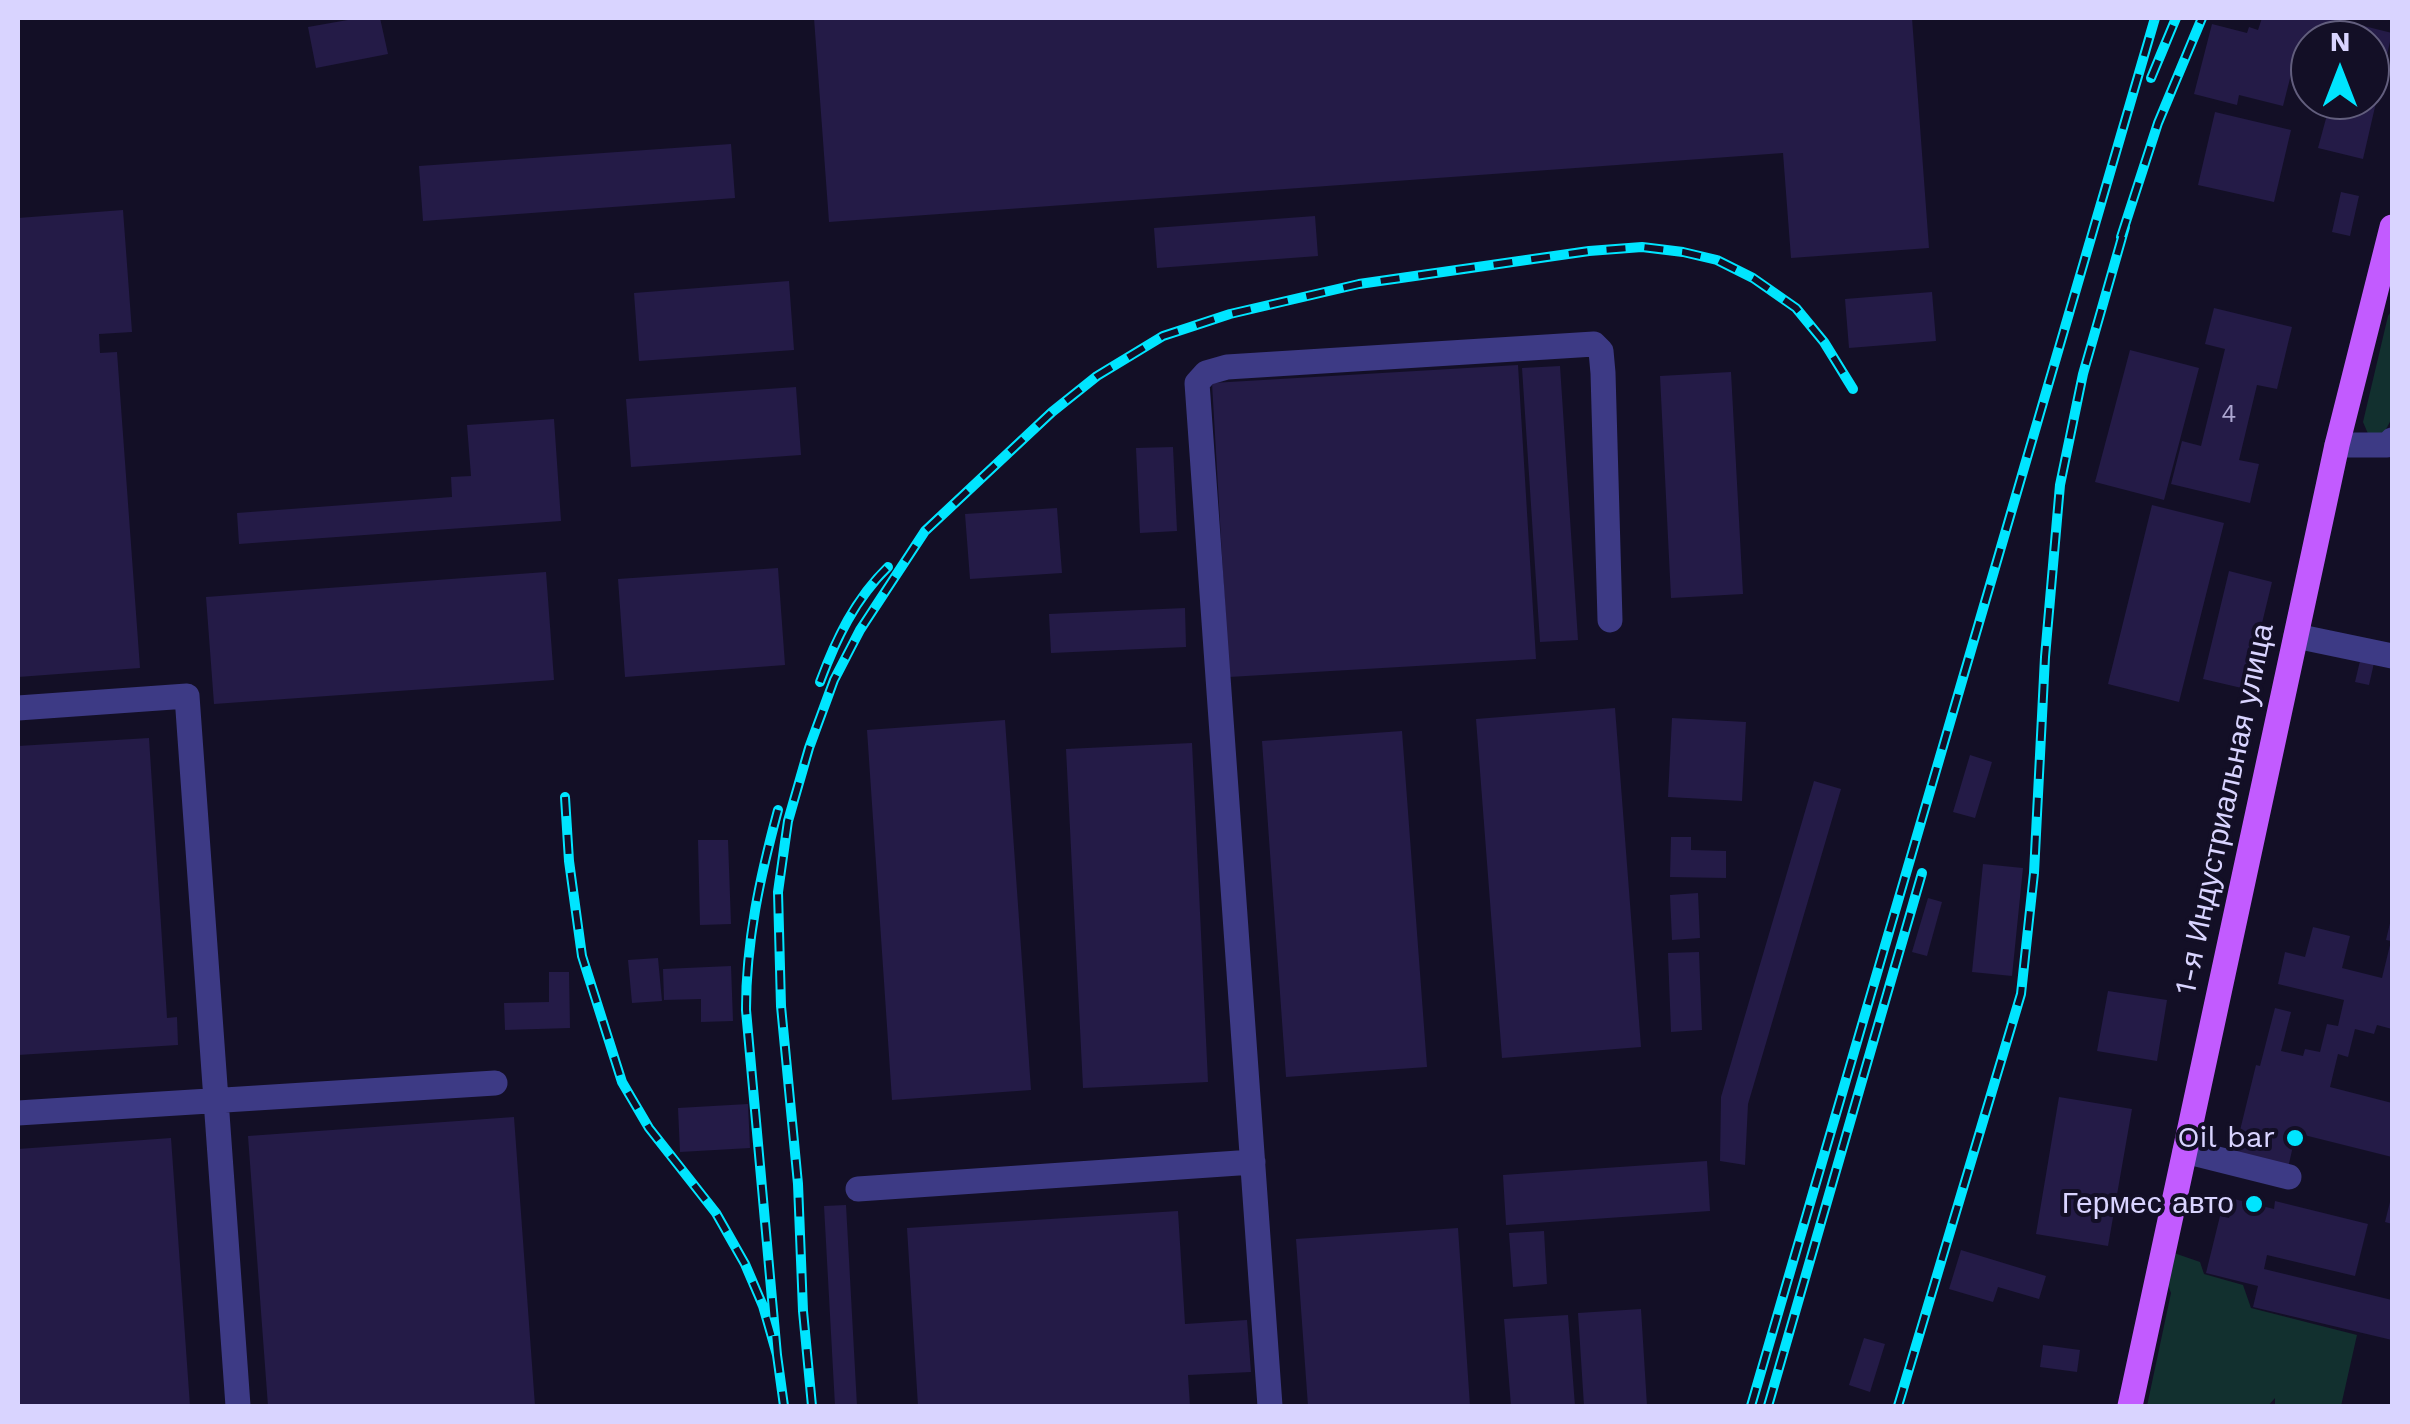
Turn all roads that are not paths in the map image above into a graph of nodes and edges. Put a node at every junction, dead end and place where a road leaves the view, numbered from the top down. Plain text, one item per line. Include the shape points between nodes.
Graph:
1 (2392, 227) edge
2 (2387, 276) edge
3 (2392, 440) edge
4 (2337, 445) junction
5 (1610, 620) dead end
6 (2296, 636) junction
7 (2392, 656) edge
8 (18, 708) edge
9 (494, 1082) dead end
10 (216, 1100) junction
11 (18, 1113) edge
12 (2185, 1151) junction
13 (1252, 1162) junction
14 (2289, 1177) dead end
15 (858, 1189) dead end
16 (238, 1406) edge
17 (1270, 1406) edge
18 (2130, 1406) edge

1 - 2 main road, 1-я Индустриальная улица
2 - 4 main road, 1-я Индустриальная улица
3 - 4 lane
4 - 6 main road, 1-я Индустриальная улица
5 - 13 lane via 1603,373 1594,344 1227,368 1197,383
6 - 7 lane
6 - 12 main road, 1-я Индустриальная улица
8 - 10 lane via 187,696
9 - 10 lane
10 - 11 lane
10 - 16 lane
12 - 14 lane
12 - 18 main road, 1-я Индустриальная улица
13 - 15 lane
13 - 17 lane

